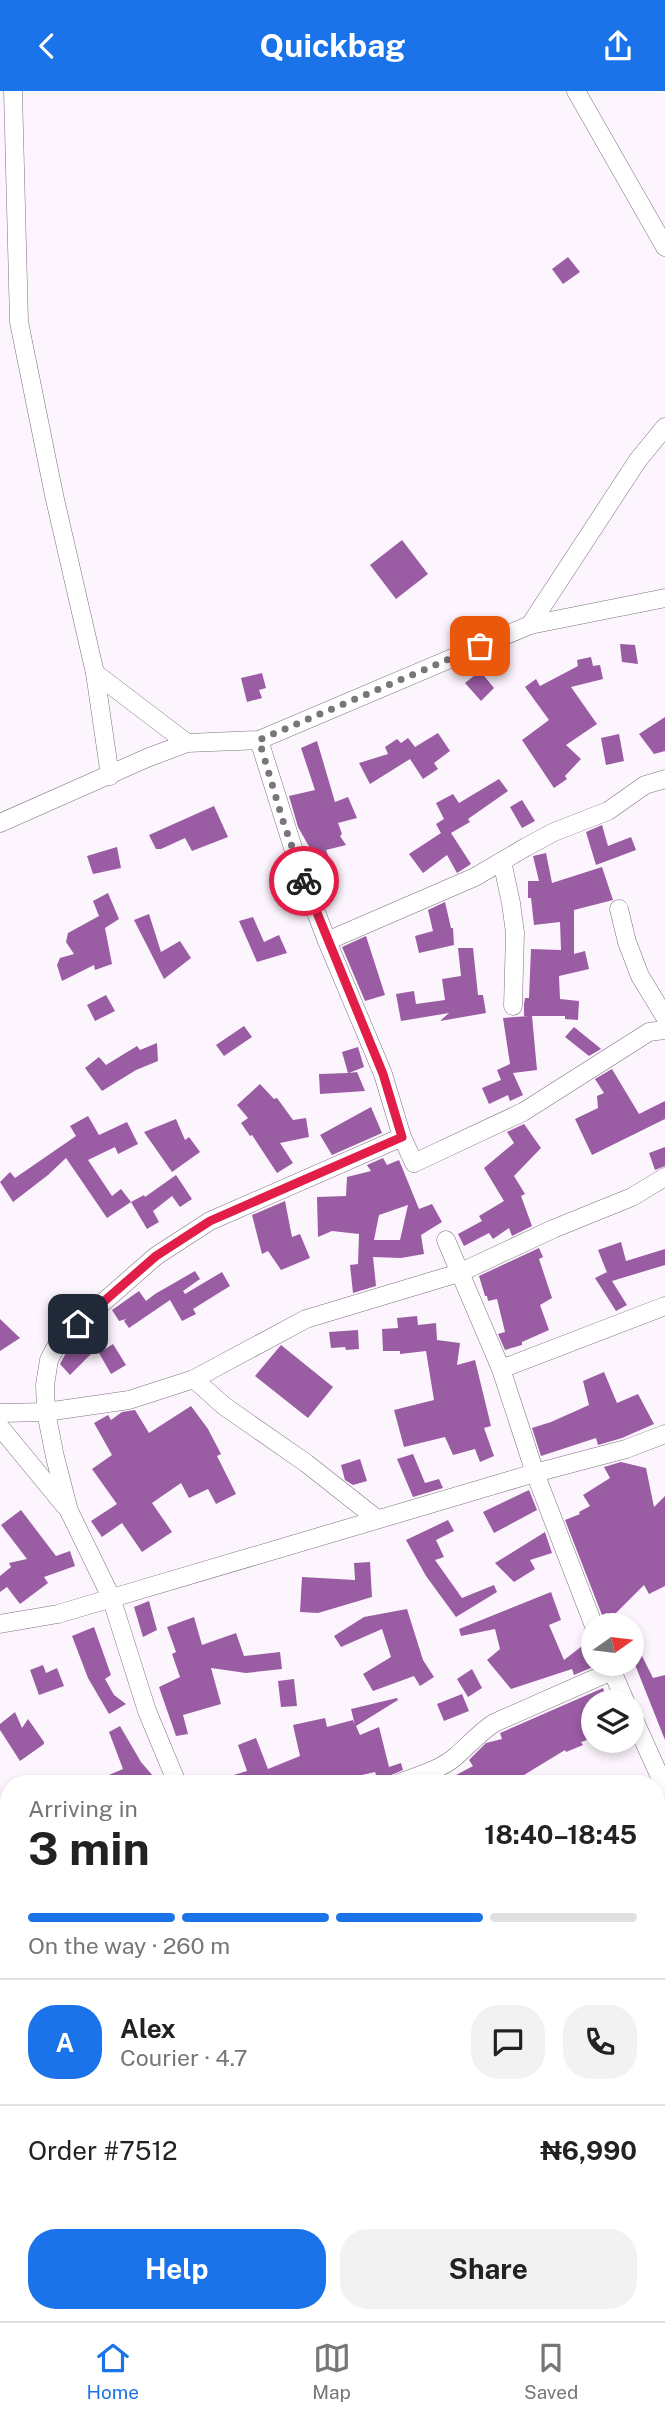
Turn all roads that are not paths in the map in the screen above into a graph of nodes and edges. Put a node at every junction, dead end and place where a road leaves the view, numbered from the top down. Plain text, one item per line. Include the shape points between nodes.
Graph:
1 (13, 91) edge
2 (576, 91) edge
3 (665, 247) edge
4 (665, 427) edge
5 (665, 598) edge
6 (530, 625) junction
7 (95, 673) junction
8 (259, 740) junction
9 (187, 743) junction
10 (110, 776) junction
11 (665, 779) edge
12 (0, 823) edge
13 (502, 861) junction
14 (619, 909) dead end
15 (327, 941) junction
16 (513, 1006) dead end
17 (665, 1017) edge
18 (665, 1030) edge
19 (402, 1137) junction
20 (665, 1177) edge
21 (446, 1240) dead end
22 (459, 1273) junction
23 (665, 1305) edge
24 (501, 1370) junction
25 (194, 1379) junction
26 (46, 1412) junction
27 (0, 1413) edge
28 (0, 1427) edge
29 (665, 1434) edge
30 (534, 1473) junction
31 (69, 1511) junction
32 (377, 1519) junction
33 (111, 1597) junction
34 (589, 1613) edge
35 (0, 1624) edge
36 (592, 1677) edge
37 (644, 1742) edge
38 (174, 1775) edge
39 (420, 1775) edge
40 (659, 1775) edge

1 - 7 street via 19,322
2 - 3 street
4 - 6 street via 638,460
5 - 6 street
6 - 8 street
7 - 9 street
7 - 10 street
8 - 9 street
8 - 15 street
9 - 10 street
10 - 12 street
11 - 13 street via 645,785 608,811 554,832
13 - 15 street via 430,899
13 - 16 street via 515,933
14 - 17 street via 640,976
15 - 19 street via 383,1074
18 - 19 street via 649,1032 523,1112 415,1163
19 - 26 street via 210,1221 156,1256 59,1341 49,1360
20 - 22 street via 632,1197
21 - 22 street
22 - 24 street
22 - 25 street via 306,1319
23 - 24 street
24 - 30 street
25 - 26 street via 130,1399
25 - 32 street
26 - 27 street
26 - 31 street
28 - 31 street
29 - 30 street
30 - 32 street
30 - 34 street
31 - 33 street
32 - 33 street
33 - 35 street via 58,1614
33 - 38 street via 147,1711
36 - 39 street via 494,1723 454,1758
37 - 40 street

